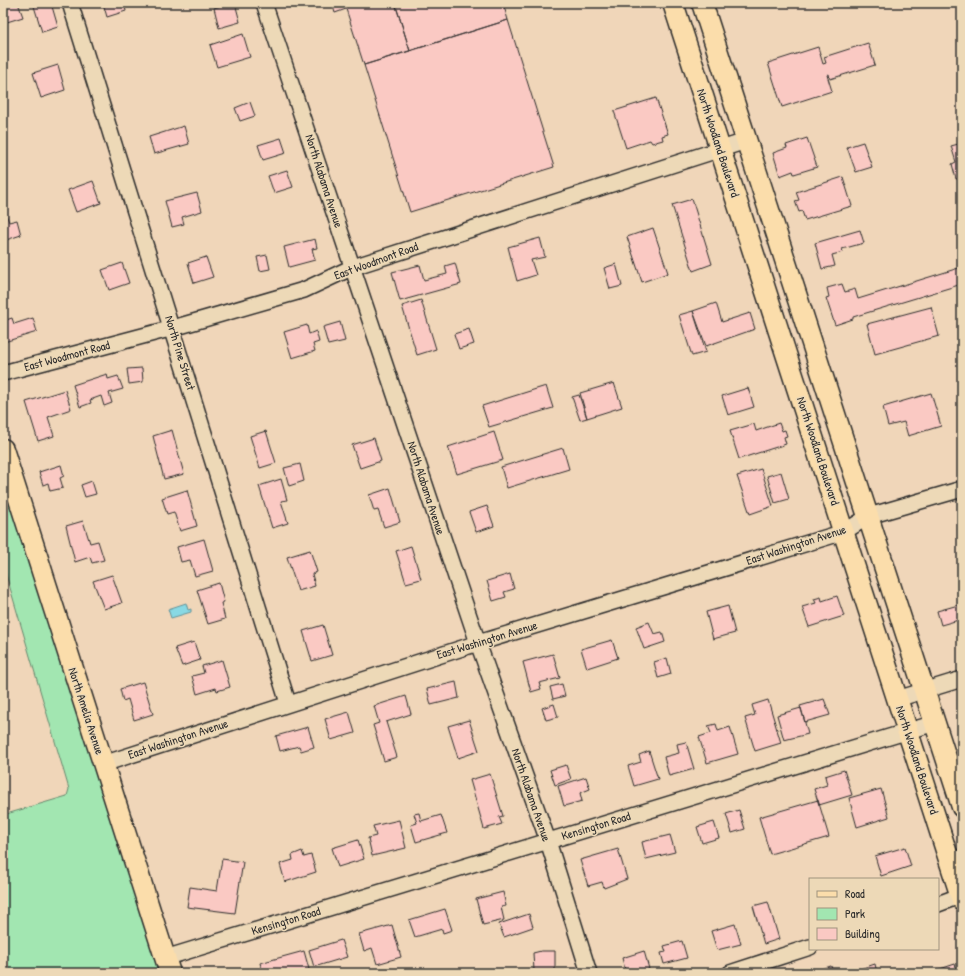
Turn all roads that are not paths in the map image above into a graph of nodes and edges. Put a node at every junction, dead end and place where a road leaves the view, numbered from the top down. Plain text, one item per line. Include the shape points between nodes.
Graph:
1 (70, 3) edge
2 (264, 3) edge
3 (673, 3) edge
4 (702, 3) edge
5 (746, 141) junction
6 (720, 149) junction
7 (353, 267) junction
8 (172, 328) junction
9 (3, 373) edge
10 (3, 449) edge
11 (962, 489) edge
12 (869, 516) junction
13 (844, 532) junction
14 (478, 643) junction
15 (962, 680) edge
16 (924, 690) junction
17 (897, 699) junction
18 (288, 703) junction
19 (935, 723) junction
20 (908, 731) junction
21 (103, 764) junction
22 (962, 807) edge
23 (548, 841) junction
24 (956, 859) edge
25 (962, 897) edge
26 (939, 904) edge
27 (809, 947) edge
28 (167, 965) edge
29 (589, 973) edge
30 (730, 973) edge

1 - 8 street, North Pine Street
2 - 7 street, North Alabama Avenue
3 - 6 main road, North Woodland Boulevard
4 - 5 main road
5 - 6 street, East Woodmont Road
5 - 12 main road
6 - 7 street, East Woodmont Road
6 - 13 main road, North Woodland Boulevard
7 - 8 street, East Woodmont Road via 304,290
7 - 14 street, North Alabama Avenue
8 - 9 street, East Woodmont Road
8 - 18 street, North Pine Street
10 - 21 main road, North Amelia Avenue
11 - 12 street, East Washington Avenue
12 - 13 street, East Washington Avenue
12 - 16 main road
13 - 14 street, East Washington Avenue
13 - 17 main road, North Woodland Boulevard
14 - 18 street, East Washington Avenue
14 - 23 street, North Alabama Avenue
15 - 16 street
16 - 17 street
16 - 19 main road
17 - 20 main road, North Woodland Boulevard
18 - 21 street, East Washington Avenue
19 - 20 street, Kensington Road
19 - 22 main road
20 - 23 street, Kensington Road
20 - 24 main road, North Woodland Boulevard
21 - 28 main road, North Amelia Avenue
23 - 28 street, Kensington Road
23 - 29 street, North Alabama Avenue
24 - 25 main road, North Woodland Boulevard
25 - 26 street
27 - 30 street

